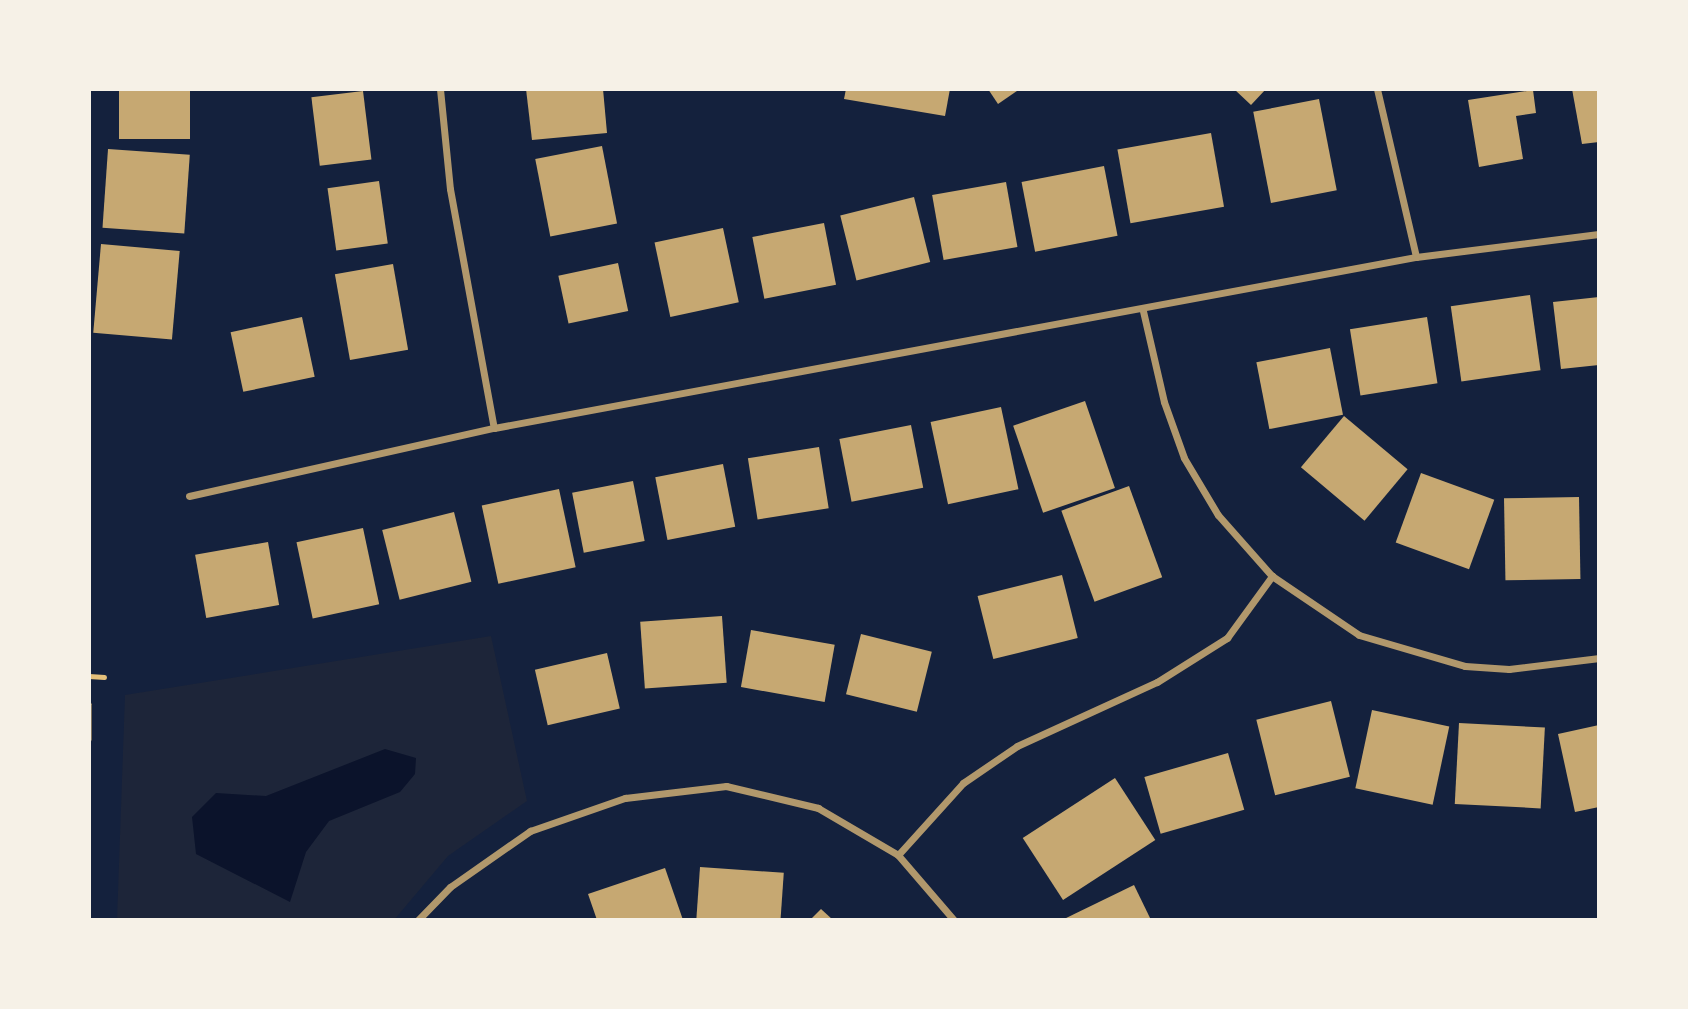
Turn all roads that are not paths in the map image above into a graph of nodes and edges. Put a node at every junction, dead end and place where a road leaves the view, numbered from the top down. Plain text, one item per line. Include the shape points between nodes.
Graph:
1 (440, 89) edge
2 (1377, 89) edge
3 (1599, 234) edge
4 (1416, 257) junction
5 (1143, 311) junction
6 (494, 428) junction
7 (189, 496) dead end
8 (1272, 576) junction
9 (1599, 659) edge
10 (898, 855) junction
11 (418, 920) edge
12 (954, 920) edge

1 - 6 street via 450,190
2 - 4 street
3 - 4 street
4 - 5 street
5 - 6 street
5 - 8 street via 1164,402 1184,458 1218,515
6 - 7 street
8 - 9 street via 1359,635 1465,666 1509,669
8 - 10 street via 1227,638 1157,682 1017,746 963,783
10 - 11 street via 818,808 726,786 625,798 530,831 450,887
10 - 12 street

